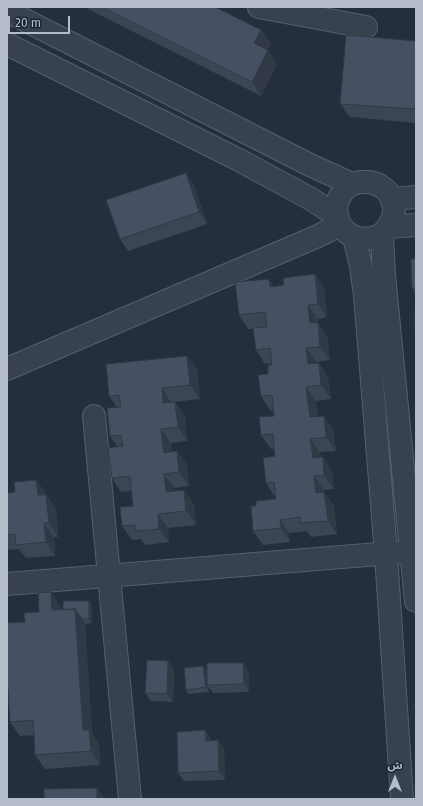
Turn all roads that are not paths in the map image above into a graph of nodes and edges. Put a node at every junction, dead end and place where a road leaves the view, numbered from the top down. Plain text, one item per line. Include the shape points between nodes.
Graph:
1 (259, 7) edge
2 (7, 11) edge
3 (366, 27) dead end
4 (7, 44) edge
5 (352, 184) junction
6 (416, 197) edge
7 (392, 199) junction
8 (416, 225) edge
9 (343, 226) junction
10 (385, 230) junction
11 (7, 369) edge
12 (94, 416) dead end
13 (414, 551) edge
14 (386, 554) junction
15 (110, 576) junction
16 (7, 584) edge
17 (416, 601) edge
18 (130, 799) edge
19 (402, 799) edge

1 - 3 street
2 - 5 street
4 - 9 street via 239,160 311,199
5 - 7 street via 370,182 379,185
5 - 9 street via 344,190 336,207
6 - 7 street
7 - 10 street via 393,218
8 - 10 street
9 - 10 street via 363,239
9 - 11 street
9 - 14 street via 361,266 365,295
10 - 13 street via 384,275
12 - 15 street
13 - 14 street
13 - 17 street
14 - 15 street
14 - 19 street
15 - 16 street
15 - 18 street

